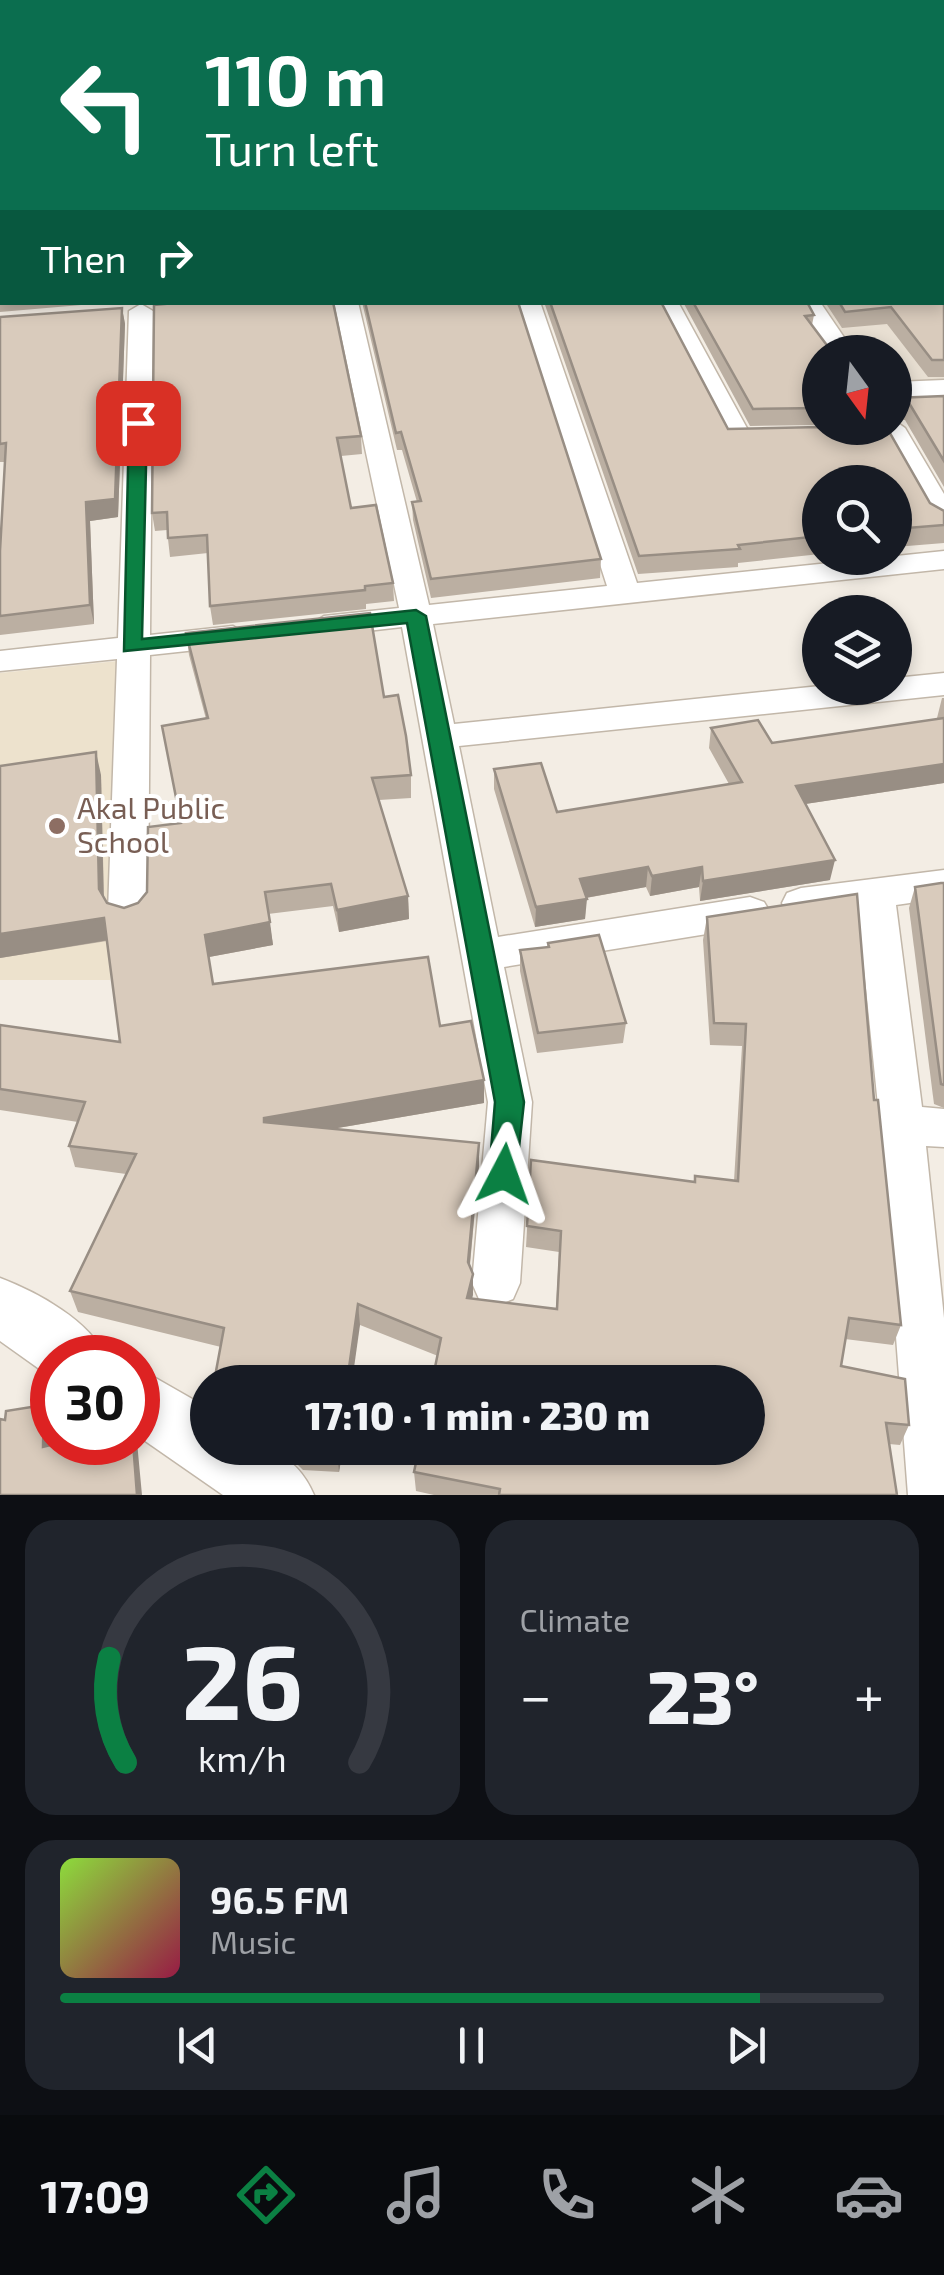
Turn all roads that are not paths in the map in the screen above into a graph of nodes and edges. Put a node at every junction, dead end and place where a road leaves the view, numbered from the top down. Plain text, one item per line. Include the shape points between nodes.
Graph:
1 (347, 305) edge
2 (529, 305) edge
3 (668, 305) edge
4 (810, 305) edge
5 (142, 311) dead end
6 (830, 335) edge
7 (944, 388) edge
8 (912, 389) edge
9 (797, 436) edge
10 (897, 445) edge
11 (944, 519) edge
12 (944, 560) edge
13 (624, 594) junction
14 (416, 616) junction
15 (302, 628) edge
16 (264, 632) edge
17 (131, 647) junction
18 (0, 661) edge
19 (944, 684) edge
20 (438, 737) junction
21 (944, 884) edge
22 (875, 892) junction
23 (128, 912) edge
24 (483, 955) junction
25 (923, 1126) edge
26 (496, 1282) dead end
27 (0, 1306) edge
28 (42, 1335) edge
29 (936, 1408) edge
30 (160, 1414) edge
31 (190, 1434) edge
32 (236, 1465) edge
33 (281, 1495) edge
34 (935, 1495) edge

1 - 14 street
2 - 13 street
3 - 9 street via 739,439
4 - 6 street
5 - 17 street
7 - 8 street
10 - 11 street
12 - 13 street
13 - 14 street
14 - 15 street
14 - 20 street
16 - 17 street
17 - 18 street
17 - 23 street
19 - 20 street
20 - 24 street
21 - 22 street
22 - 24 street
22 - 25 street
24 - 26 street via 510,1102
25 - 29 street
27 - 28 street
29 - 34 street
30 - 31 street
32 - 33 street

